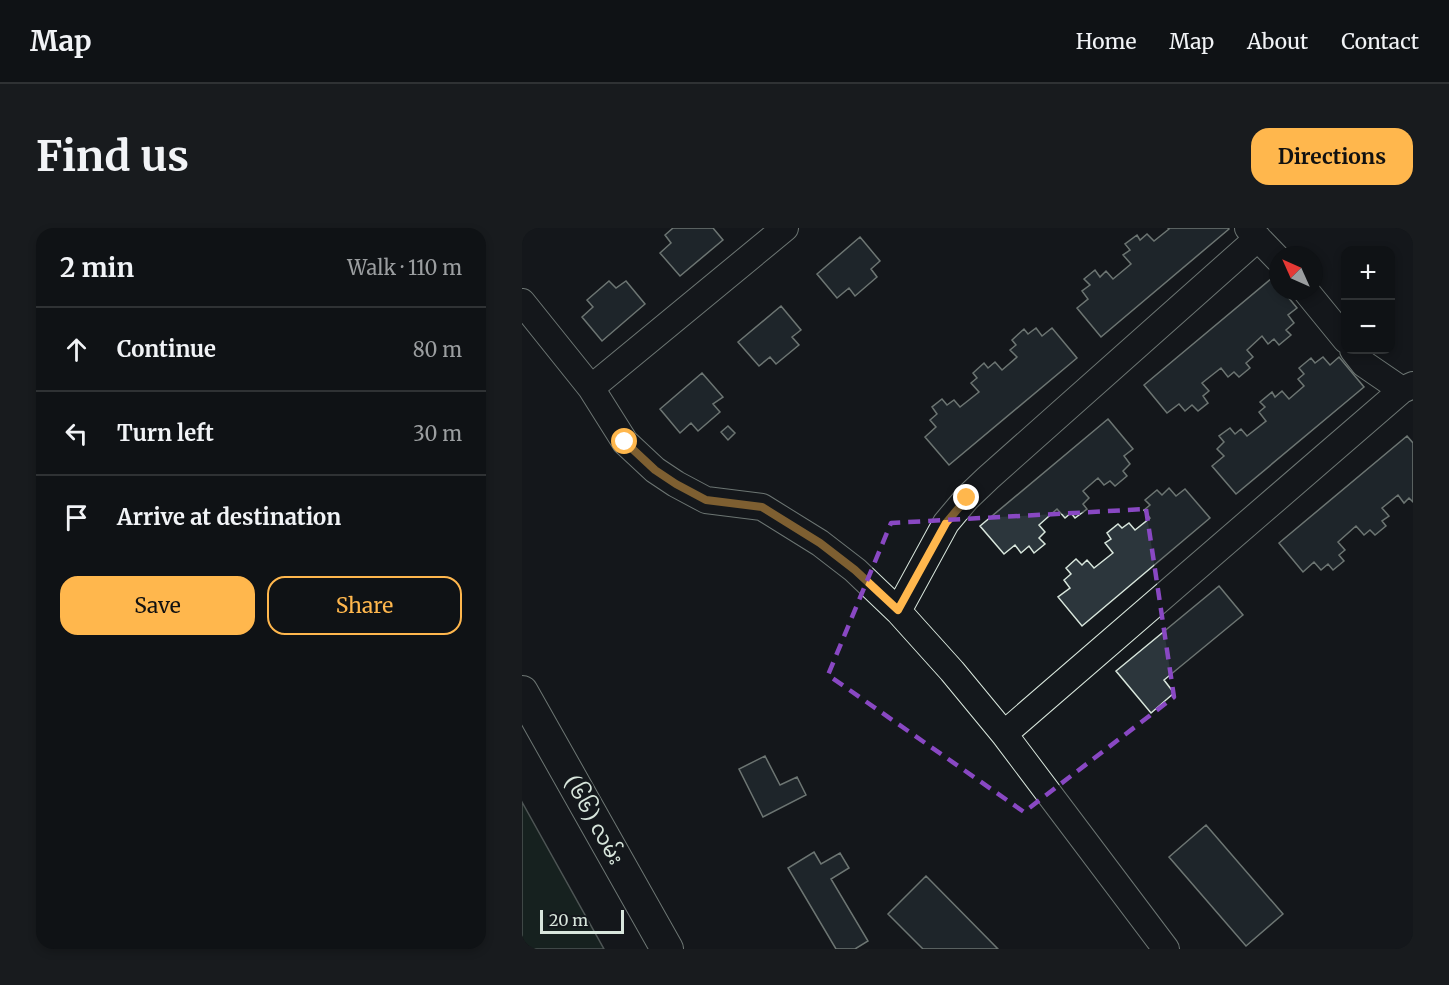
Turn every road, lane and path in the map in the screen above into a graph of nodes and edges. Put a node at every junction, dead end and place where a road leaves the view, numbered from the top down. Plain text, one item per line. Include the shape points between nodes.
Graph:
1 (785, 228) edge
2 (1253, 233) edge
3 (1269, 250) edge
4 (1313, 300) edge
5 (522, 302) edge
6 (1341, 334) edge
7 (1356, 354) edge
8 (591, 388) junction
9 (1408, 388) edge
10 (898, 610) junction
11 (522, 692) edge
12 (1004, 734) junction
13 (667, 949) edge
14 (1166, 949) edge

1 - 8 street
2 - 3 street
2 - 10 street via 967,498 946,523
4 - 6 street
5 - 8 street
7 - 9 street via 1364,364
8 - 10 street via 625,442 655,470 706,500 762,507 820,543
9 - 12 street
10 - 12 street
11 - 13 street, (၆၆) လမ်း
12 - 14 street

